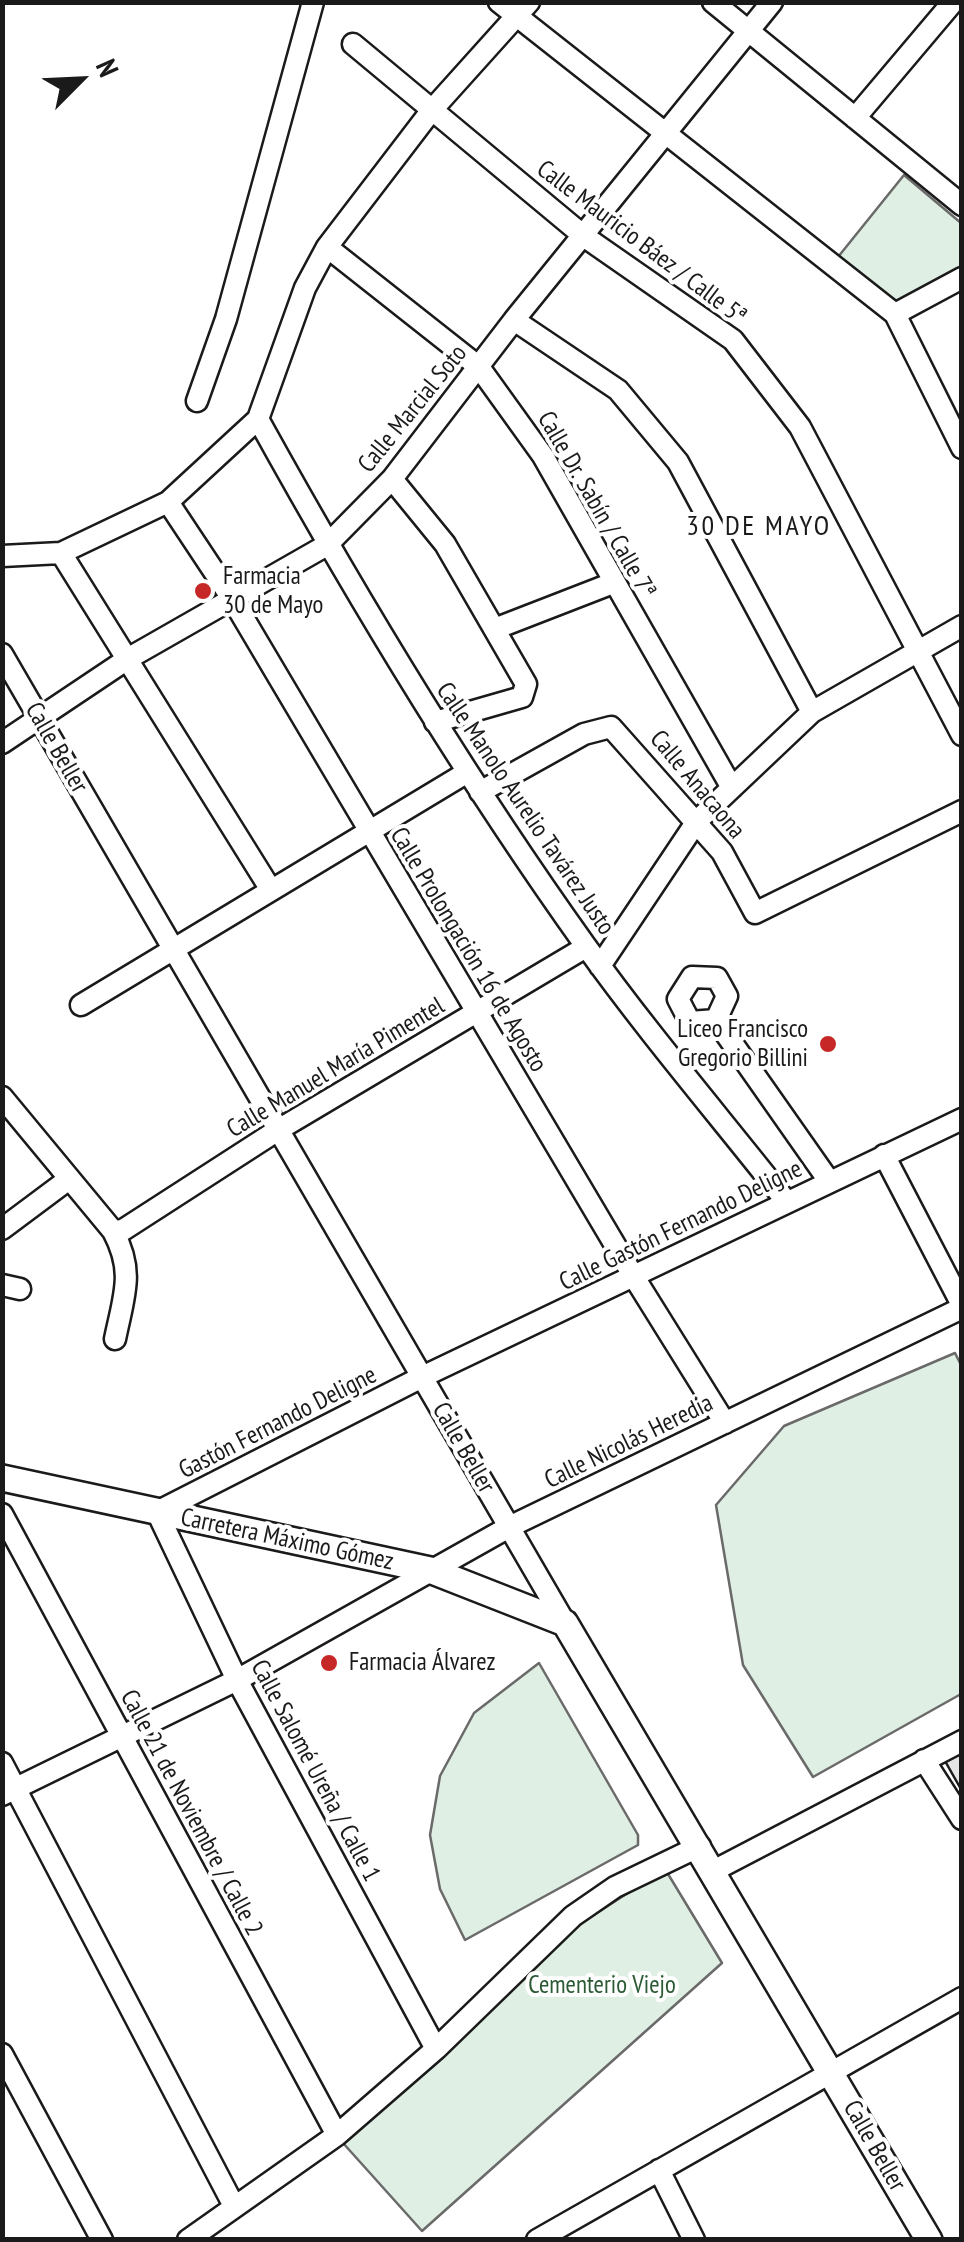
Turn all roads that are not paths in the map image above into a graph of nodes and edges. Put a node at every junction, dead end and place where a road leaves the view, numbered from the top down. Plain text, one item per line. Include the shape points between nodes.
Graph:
1 (313, 2) edge
2 (500, 2) edge
3 (713, 2) edge
4 (772, 2) edge
5 (953, 2) edge
6 (523, 9) edge
7 (748, 30) junction
8 (353, 44) dead end
9 (432, 111) junction
10 (855, 118) junction
11 (667, 134) junction
12 (962, 204) edge
13 (585, 237) junction
14 (327, 247) junction
15 (962, 278) edge
16 (895, 314) junction
17 (514, 320) junction
18 (480, 366) junction
19 (197, 401) dead end
20 (258, 419) junction
21 (962, 448) edge
22 (392, 479) junction
23 (168, 502) junction
24 (328, 545) junction
25 (61, 552) junction
26 (2, 556) edge
27 (613, 584) junction
28 (231, 597) junction
29 (962, 626) edge
30 (497, 628) junction
31 (917, 648) junction
32 (2, 654) edge
33 (129, 658) junction
34 (812, 712) junction
35 (39, 718) junction
36 (435, 722) junction
37 (962, 735) edge
38 (2, 743) edge
39 (466, 773) junction
40 (732, 788) junction
41 (480, 792) junction
42 (962, 812) edge
43 (697, 821) junction
44 (369, 832) junction
45 (271, 890) junction
46 (586, 947) junction
47 (173, 949) junction
48 (600, 966) junction
49 (81, 1005) dead end
50 (476, 1012) junction
51 (716, 1020) dead end
52 (2, 1097) edge
53 (962, 1119) edge
54 (278, 1130) junction
55 (884, 1155) junction
56 (68, 1179) junction
57 (829, 1181) junction
58 (786, 1202) junction
59 (2, 1229) edge
60 (112, 1231) junction
61 (634, 1278) junction
62 (962, 1306) edge
63 (115, 1339) dead end
64 (422, 1378) junction
65 (725, 1423) junction
66 (2, 1478) edge
67 (158, 1512) junction
68 (2, 1514) edge
69 (509, 1527) junction
70 (430, 1570) junction
71 (565, 1623) junction
72 (236, 1680) junction
73 (122, 1738) junction
74 (962, 1741) edge
75 (924, 1760) junction
76 (2, 1763) edge
77 (9, 1792) edge
78 (962, 1819) edge
79 (700, 1846) junction
80 (715, 1870) junction
81 (962, 1998) edge
82 (436, 2049) junction
83 (2, 2054) edge
84 (830, 2071) junction
85 (337, 2135) junction
86 (658, 2170) junction
87 (234, 2206) junction
88 (191, 2239) edge
89 (102, 2240) edge
90 (537, 2240) edge
91 (694, 2240) edge
92 (929, 2240) edge

1 - 19 street
2 - 6 street
3 - 7 street
4 - 7 street, Calle Marcial Soto
5 - 10 street
6 - 9 street
6 - 11 street
7 - 10 street
7 - 11 street, Calle Marcial Soto
8 - 9 street, Calle Mauricio Báez / Calle 5ª
9 - 13 street, Calle Mauricio Báez / Calle 5ª
9 - 14 street
10 - 12 street
11 - 13 street, Calle Marcial Soto
11 - 16 street
13 - 17 street, Calle Marcial Soto
13 - 31 street, Calle Mauricio Báez / Calle 5ª via 732,340 800,427
14 - 18 street, Calle Dr. Sabín / Calle 7ª
14 - 20 street via 305,288
15 - 16 street
16 - 21 street
17 - 18 street, Calle Marcial Soto
17 - 34 street via 618,390 678,462
18 - 22 street, Calle Marcial Soto
18 - 27 street, Calle Dr. Sabín / Calle 7ª via 543,456
20 - 23 street
20 - 24 street, Calle Manolo Aurelio Tavárez Justo
22 - 24 street, Calle Marcial Soto
22 - 30 street via 445,544
23 - 25 street
23 - 28 street, Calle Prolongación 16 de Agosto
24 - 28 street, Calle Marcial Soto
24 - 36 street, Calle Manolo Aurelio Tavárez Justo
25 - 26 street
25 - 33 street
27 - 30 street
27 - 40 street, Calle Dr. Sabín / Calle 7ª
28 - 33 street, Calle Marcial Soto
28 - 44 street, Calle Prolongación 16 de Agosto
29 - 31 street
30 - 36 street via 526,692
31 - 34 street
31 - 37 street, Calle Mauricio Báez / Calle 5ª
32 - 35 street, Calle Beller
33 - 35 street, Calle Marcial Soto
33 - 45 street
34 - 40 street
35 - 38 street, Calle Marcial Soto
35 - 47 street, Calle Beller
36 - 39 street, Calle Manolo Aurelio Tavárez Justo
39 - 41 street, Calle Manolo Aurelio Tavárez Justo
39 - 44 street
40 - 43 street
41 - 43 street, Calle Anacaona via 584,734 611,727
41 - 46 street, Calle Manolo Aurelio Tavárez Justo
42 - 43 street, Calle Anacaona via 756,913
43 - 48 street
44 - 45 street
44 - 50 street, Calle Prolongación 16 de Agosto
45 - 47 street
46 - 48 street, Calle Manolo Aurelio Tavárez Justo
46 - 50 street, Calle Manuel María Pimentel
47 - 49 street
47 - 54 street, Calle Beller
48 - 58 street, Calle Manolo Aurelio Tavárez Justo
50 - 54 street, Calle Manuel María Pimentel
50 - 61 street, Calle Prolongación 16 de Agosto
51 - 57 street
52 - 56 street
53 - 55 street, Calle Gastón Fernando Deligne
54 - 60 street, Calle Manuel María Pimentel
54 - 64 street, Calle Beller
55 - 57 street, Calle Gastón Fernando Deligne
55 - 62 street
56 - 59 street
56 - 60 street
57 - 58 street, Calle Gastón Fernando Deligne
58 - 61 street, Calle Gastón Fernando Deligne
60 - 63 street via 128,1272
61 - 64 street, Calle Gastón Fernando Deligne
61 - 65 street, Calle Prolongación 16 de Agosto
62 - 65 street, Calle Nicolás Heredia
64 - 67 street, Gastón Fernando Deligne
64 - 69 street, Calle Beller
65 - 69 street, Calle Nicolás Heredia
66 - 67 main road, Carretera Máximo Gómez
67 - 70 main road, Carretera Máximo Gómez
67 - 72 street, Calle Salomé Ureña / Calle 1
68 - 73 street, Calle 21 de Noviembre / Calle 2
69 - 70 street, Calle Nicolás Heredia
69 - 71 street, Calle Beller
70 - 71 main road, Carretera Máximo Gómez
70 - 72 street, Calle Nicolás Heredia
71 - 79 main road, Calle Beller
72 - 73 street, Calle Nicolás Heredia
72 - 82 street, Calle Salomé Ureña / Calle 1
73 - 77 street, Calle Nicolás Heredia
73 - 85 street, Calle 21 de Noviembre / Calle 2
74 - 75 street
75 - 78 street
75 - 80 street
76 - 77 street
77 - 87 street
79 - 80 main road, Calle Beller
79 - 82 street via 573,1916
80 - 84 main road, Calle Beller
81 - 84 street
82 - 85 street
83 - 89 street
84 - 86 street
84 - 92 main road, Calle Beller
85 - 87 street
86 - 90 street
86 - 91 street
87 - 88 street

